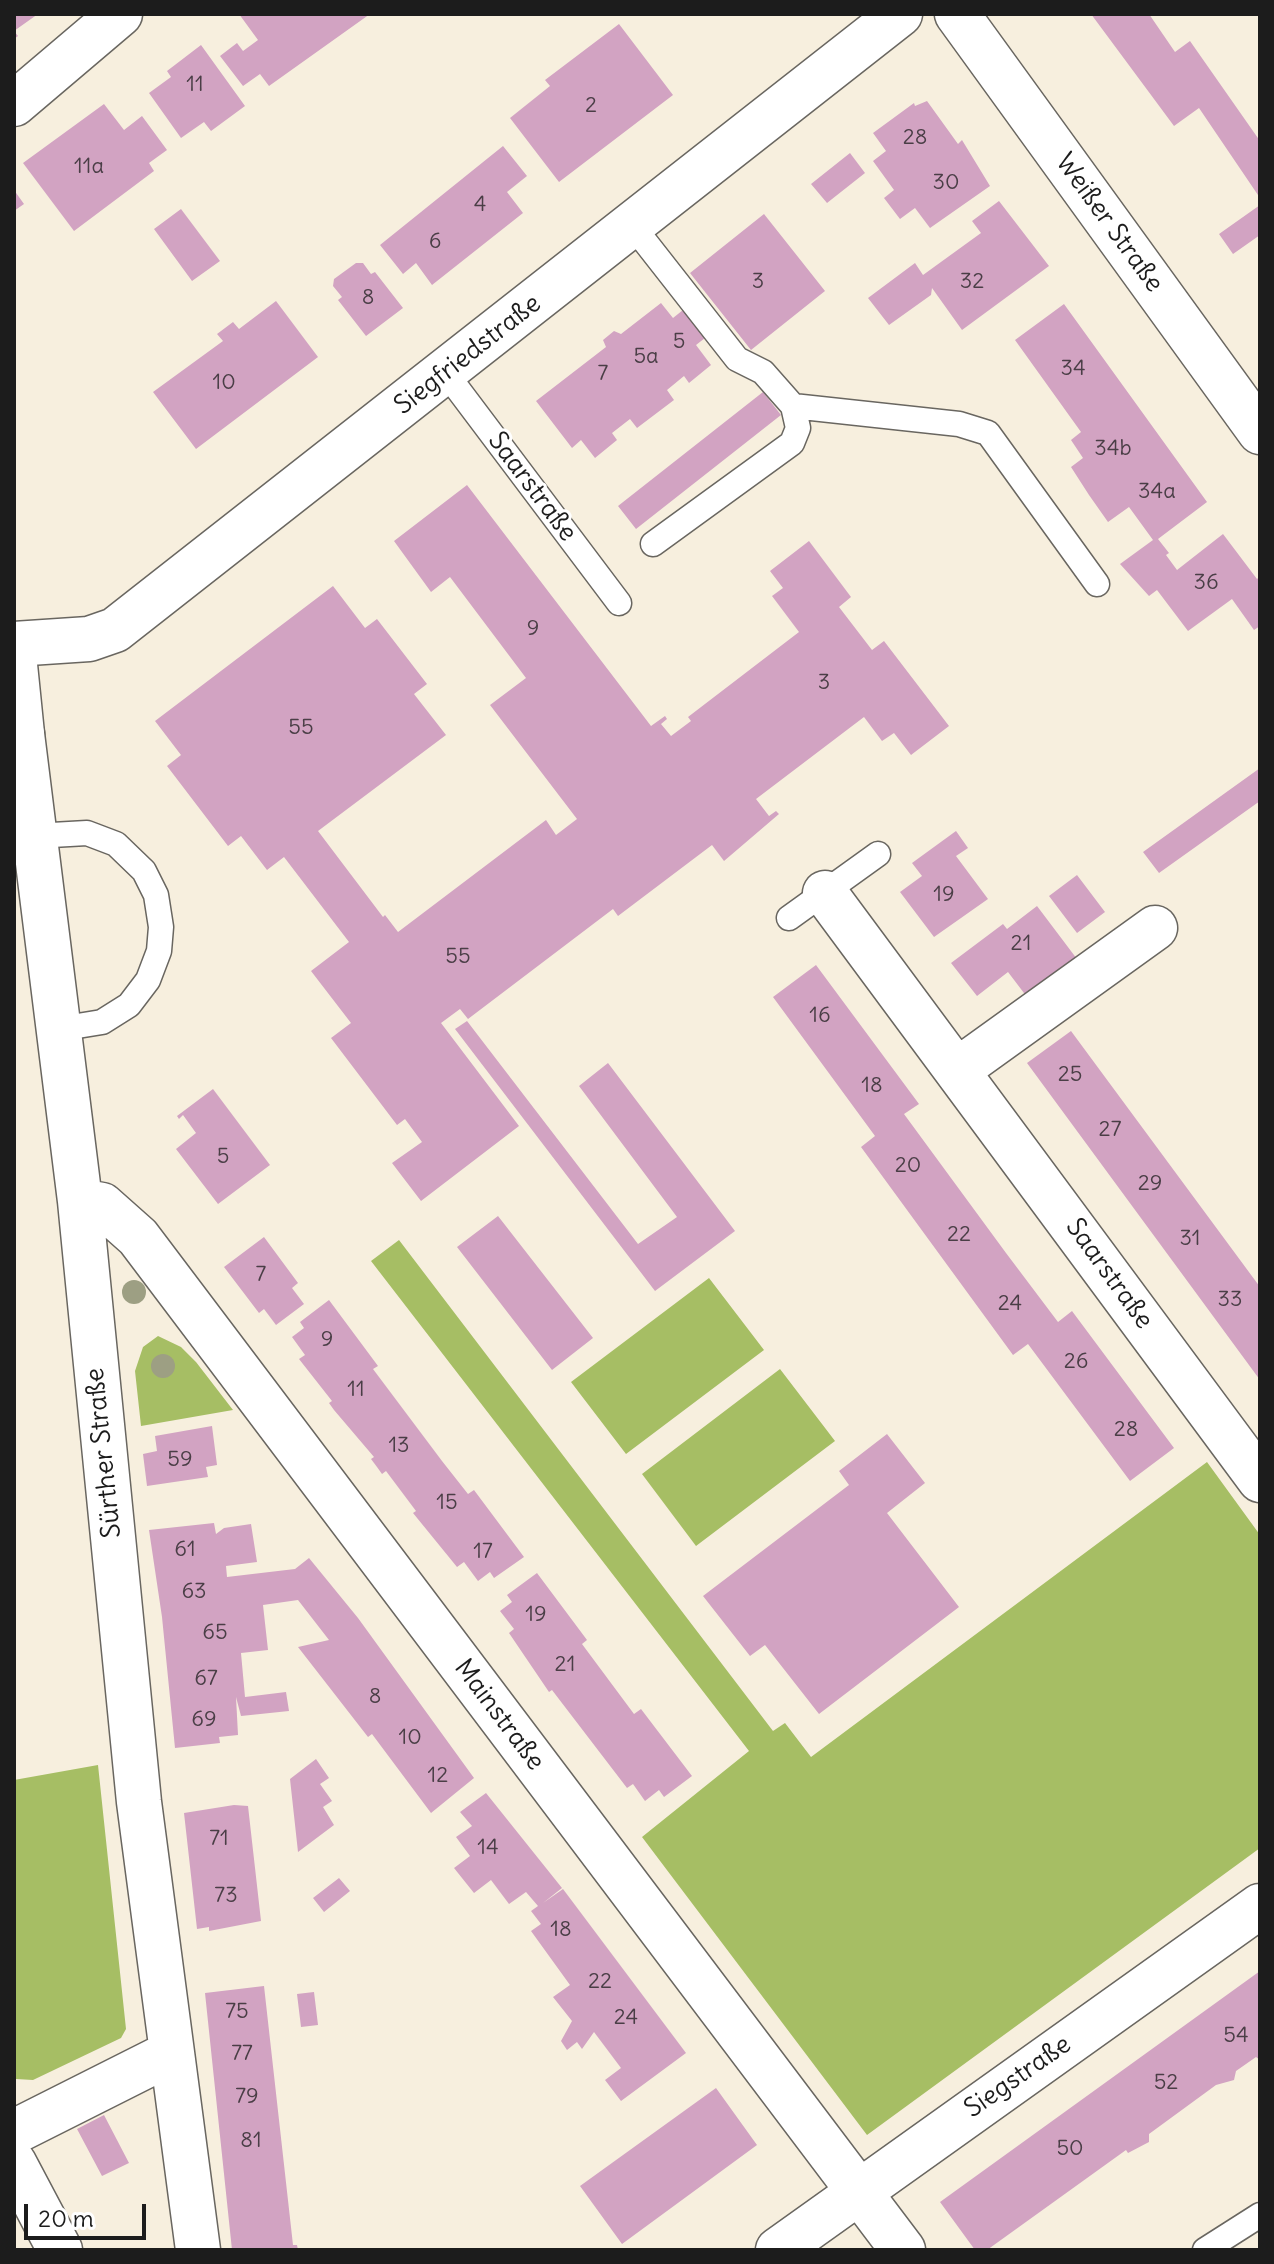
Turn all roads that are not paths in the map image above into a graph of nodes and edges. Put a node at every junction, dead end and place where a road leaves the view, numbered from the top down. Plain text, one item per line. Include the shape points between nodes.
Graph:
1 (120, 14) edge
2 (900, 14) edge
3 (957, 14) edge
4 (14, 104) edge
5 (632, 225) junction
6 (445, 372) junction
7 (793, 406) junction
8 (1260, 432) edge
9 (653, 544) dead end
10 (1097, 584) dead end
11 (619, 603) dead end
12 (14, 644) edge
13 (14, 655) edge
14 (18, 735) edge
15 (34, 836) junction
16 (878, 854) dead end
17 (825, 893) junction
18 (789, 918) dead end
19 (1155, 928) dead end
20 (59, 1029) junction
21 (959, 1069) junction
22 (80, 1201) junction
23 (1260, 1480) edge
24 (1260, 1906) edge
25 (171, 2053) junction
26 (14, 2132) edge
27 (14, 2163) edge
28 (857, 2191) junction
29 (1260, 2215) edge
30 (60, 2250) edge
31 (198, 2250) edge
32 (778, 2250) edge
33 (903, 2250) edge
34 (1205, 2250) edge

1 - 4 street
2 - 5 street, Siegfriedstraße
3 - 8 street, Weißer Straße
5 - 6 street, Siegfriedstraße
5 - 7 lane via 737,359 763,372
6 - 11 lane, Saarstraße
6 - 12 street, Siegfriedstraße via 115,630 89,639
7 - 9 lane via 798,428 792,443
7 - 10 lane via 959,424 988,433
13 - 14 street, Sürther Straße
14 - 15 street, Sürther Straße
15 - 20 street, Sürther Straße
15 - 20 lane via 87,833 116,844 144,871 156,895 161,927 148,980 129,1005 102,1022
16 - 17 lane
17 - 18 lane
17 - 21 street, Saarstraße
19 - 21 street
20 - 22 street, Sürther Straße
21 - 23 street, Saarstraße
22 - 25 street, Sürther Straße via 139,1802
22 - 28 street, Mainstraße via 102,1205 138,1237
24 - 28 street, Siegstraße
25 - 26 street
25 - 31 street, Sürther Straße
27 - 30 street
28 - 32 street, Siegstraße
28 - 33 street, Mainstraße
29 - 34 lane

